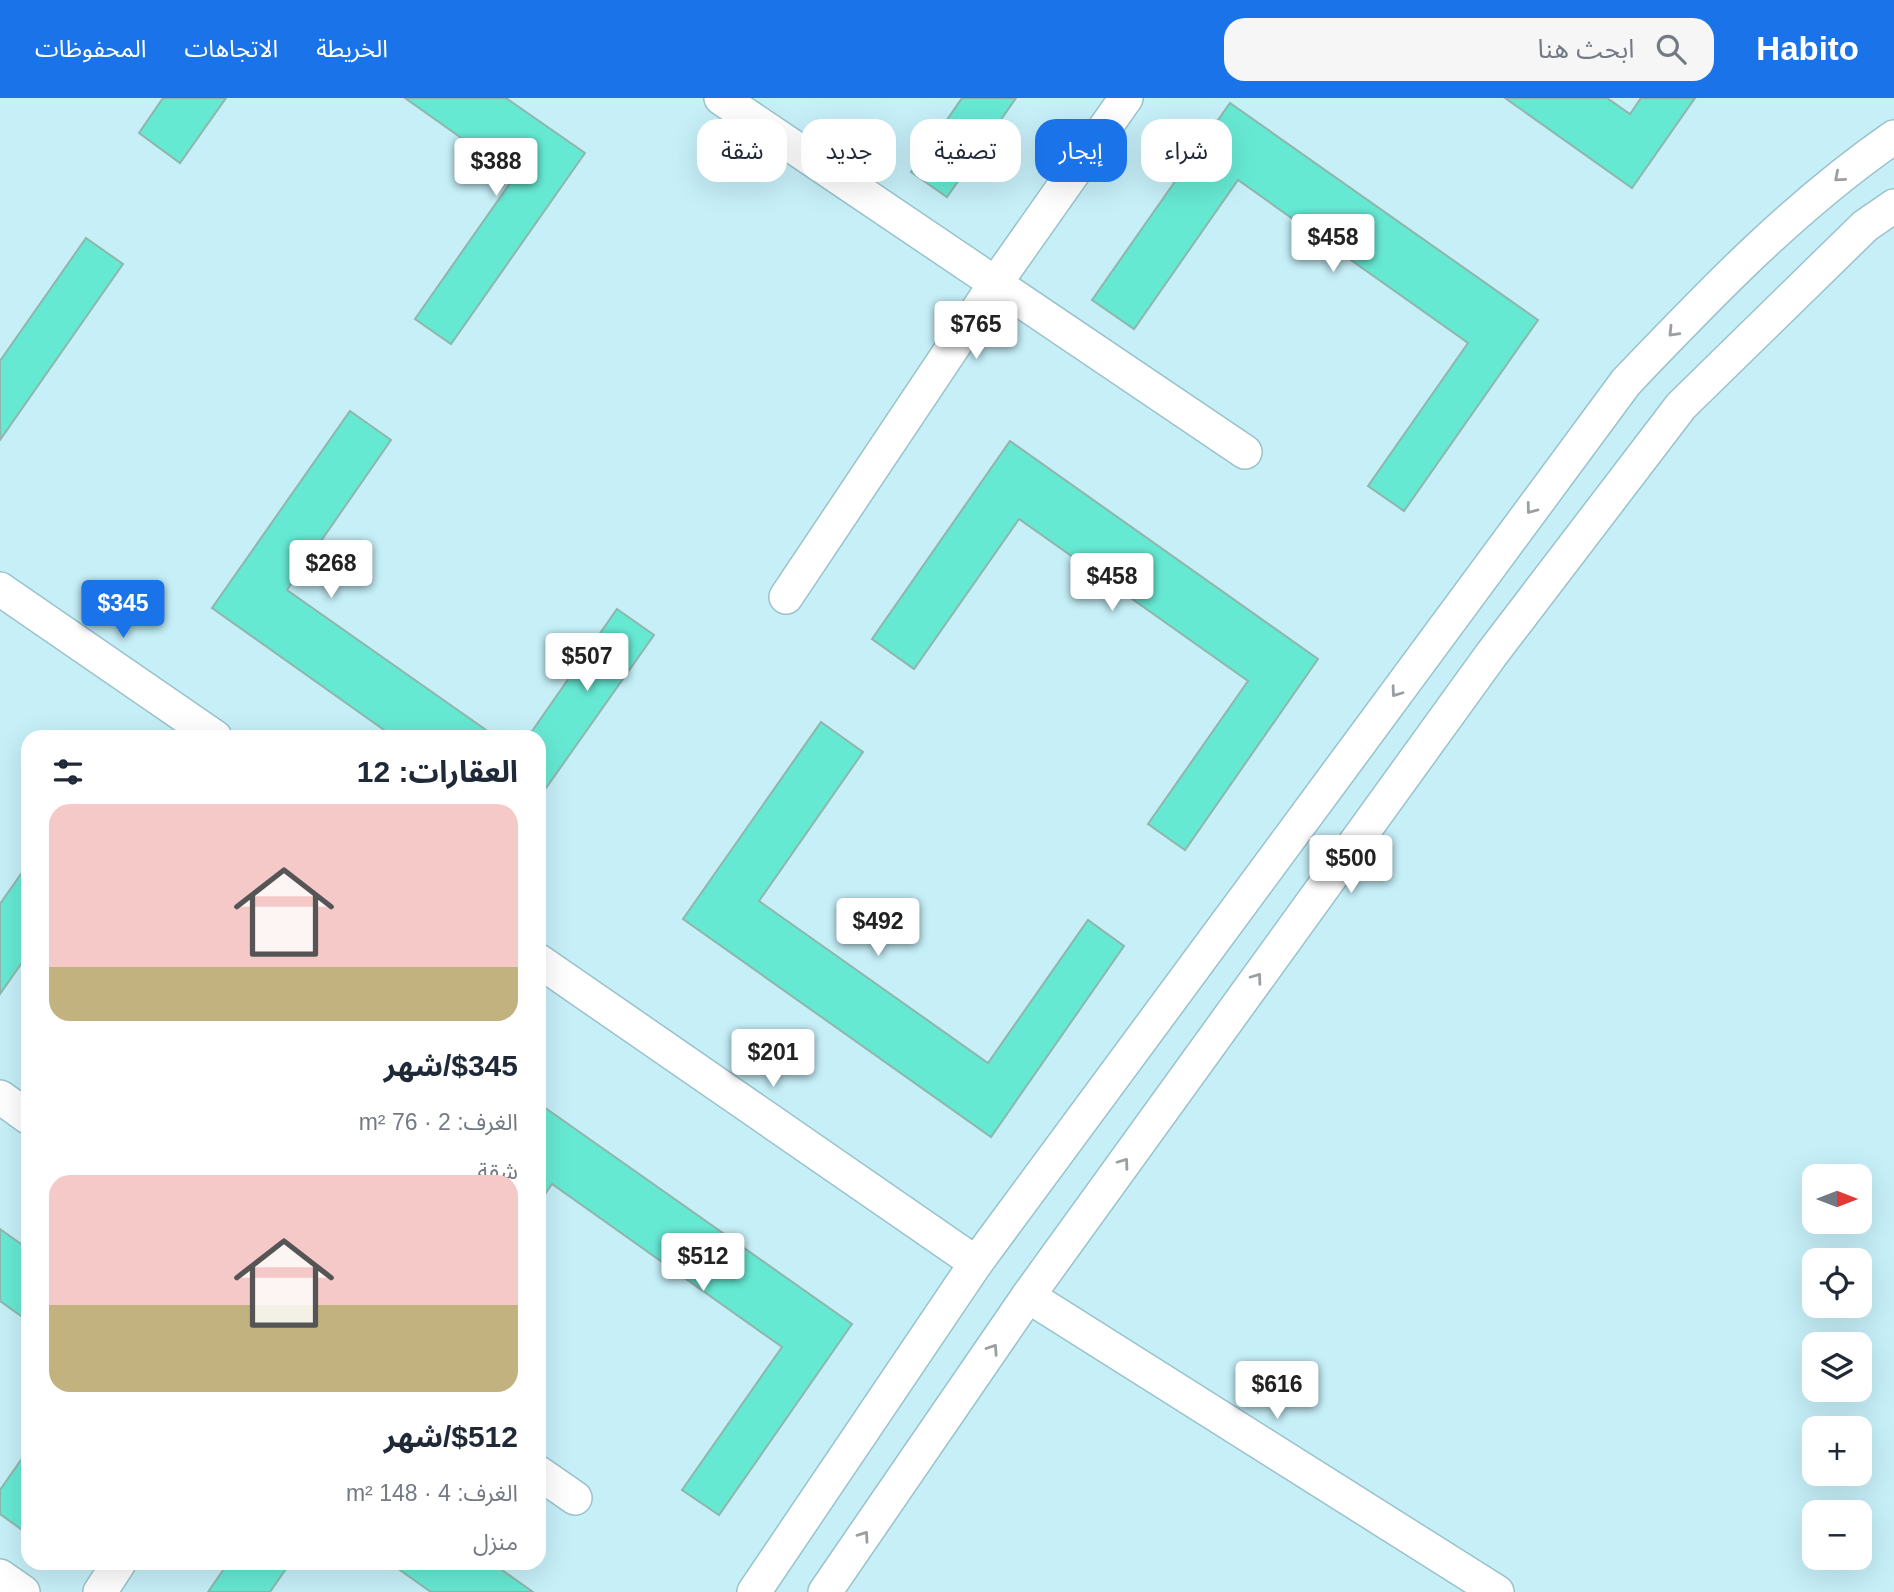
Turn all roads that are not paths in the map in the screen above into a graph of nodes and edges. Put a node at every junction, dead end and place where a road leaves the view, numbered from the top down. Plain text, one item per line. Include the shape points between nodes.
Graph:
1 (721, 98) edge
2 (1126, 98) edge
3 (1894, 136) edge
4 (1894, 205) edge
5 (995, 284) junction
6 (1245, 452) dead end
7 (0, 589) edge
8 (786, 597) dead end
9 (205, 730) edge
10 (546, 966) edge
11 (0, 1097) edge
12 (21, 1112) edge
13 (976, 1263) junction
14 (1028, 1296) junction
15 (546, 1478) edge
16 (575, 1497) dead end
17 (115, 1570) edge
18 (0, 1576) edge
19 (23, 1592) edge
20 (100, 1592) edge
21 (754, 1592) edge
22 (825, 1592) edge
23 (1497, 1592) edge

1 - 5 street
2 - 5 street
3 -> 13 street via 1735,268 1626,382
14 -> 4 street via 1483,666 1681,406 1865,226
5 - 6 street
5 - 8 street
7 - 9 street
10 - 13 street
11 - 12 street
13 - 21 street
22 -> 14 street
14 - 23 street
15 - 16 street
17 - 20 street
18 - 19 street

